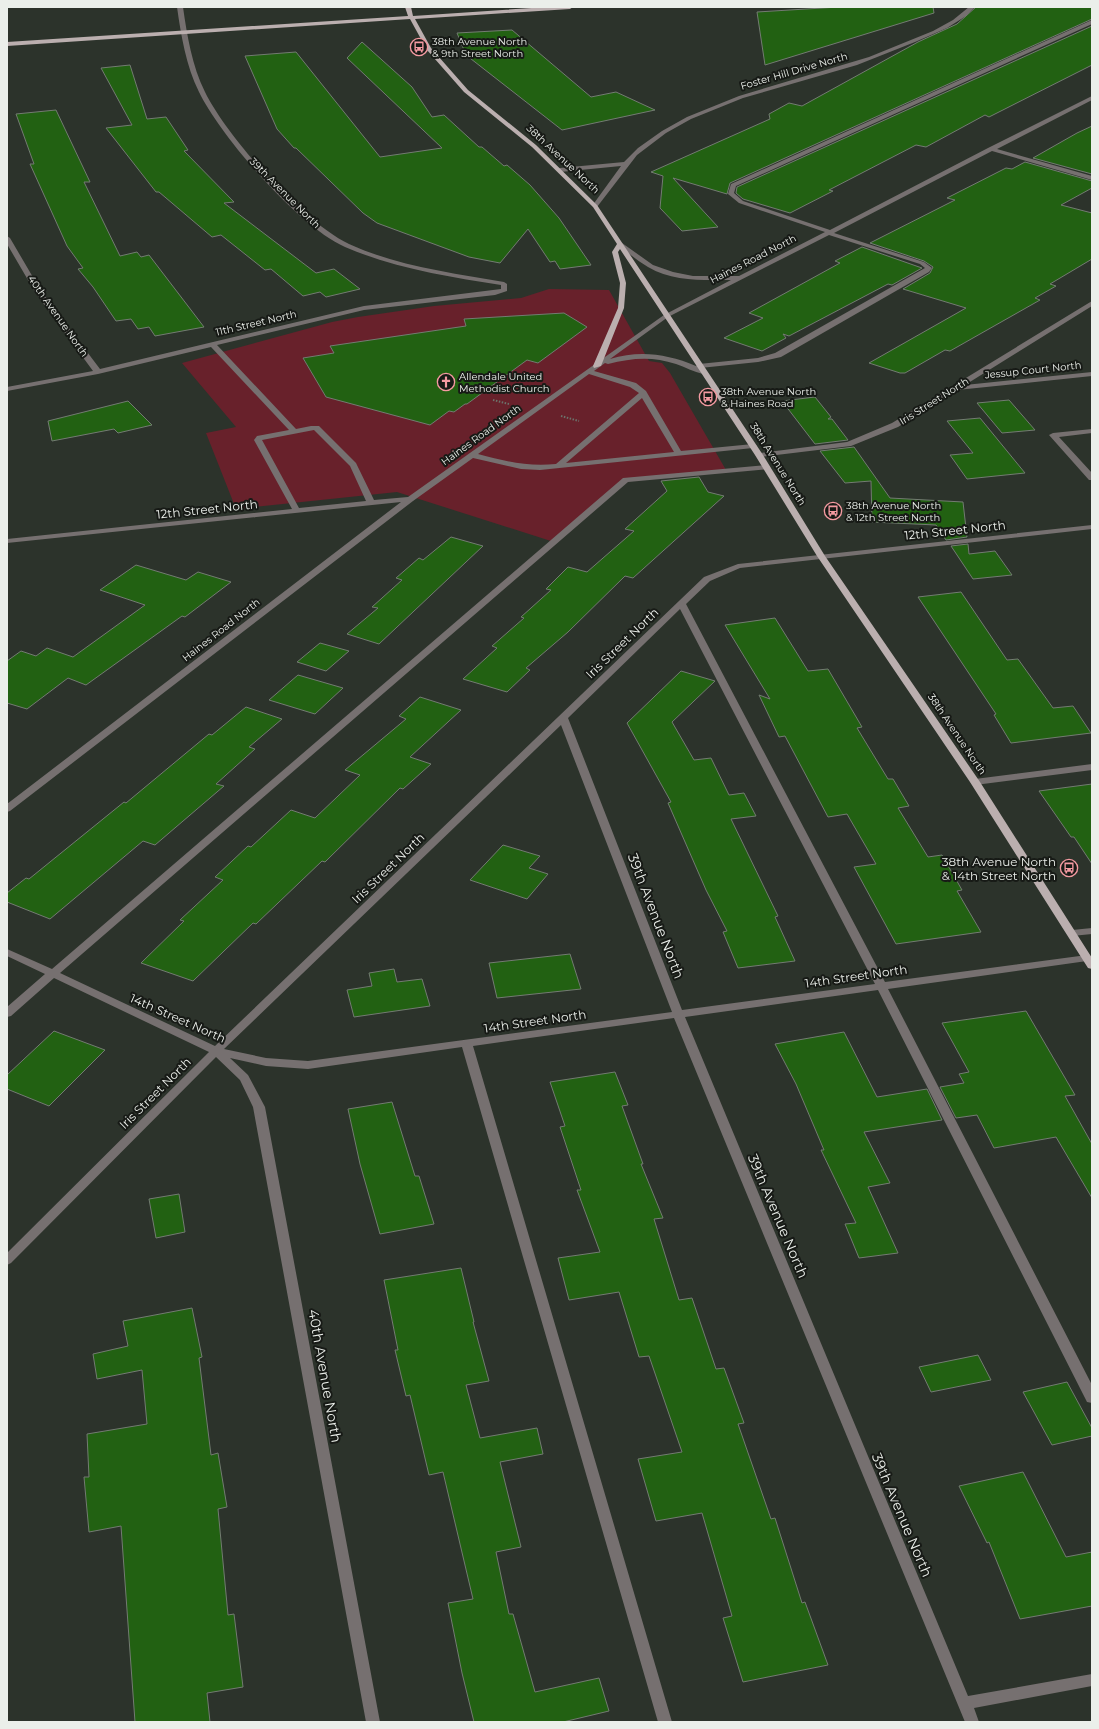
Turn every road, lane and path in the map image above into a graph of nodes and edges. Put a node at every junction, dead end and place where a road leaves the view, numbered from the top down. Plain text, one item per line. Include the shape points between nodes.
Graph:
1 (180, 7) edge
2 (408, 7) edge
3 (570, 7) edge
4 (972, 7) edge
5 (411, 17) junction
6 (1092, 22) edge
7 (183, 33) junction
8 (7, 44) edge
9 (1092, 98) edge
10 (990, 149) junction
11 (628, 163) junction
12 (560, 170) junction
13 (1092, 178) edge
14 (595, 206) junction
15 (829, 232) junction
16 (7, 238) edge
17 (620, 244) junction
18 (740, 278) junction
19 (504, 284) joint
20 (1092, 303) edge
21 (666, 316) junction
22 (212, 344) junction
23 (597, 366) junction
24 (701, 369) junction
25 (98, 372) junction
26 (588, 372) junction
27 (1092, 374) edge
28 (952, 388) junction
29 (7, 389) edge
30 (644, 393) junction
31 (294, 431) junction
32 (1092, 431) edge
33 (753, 446) junction
34 (678, 453) junction
35 (472, 455) junction
36 (759, 455) junction
37 (558, 466) junction
38 (766, 467) junction
39 (1092, 478) edge
40 (410, 499) junction
41 (371, 503) junction
42 (297, 511) junction
43 (1092, 527) edge
44 (7, 541) edge
45 (821, 556) junction
46 (682, 604) junction
47 (563, 718) junction
48 (1092, 768) edge
49 (975, 782) junction
50 (7, 809) edge
51 (1092, 931) edge
52 (1072, 934) junction
53 (7, 952) edge
54 (1089, 962) edge
55 (53, 974) junction
56 (881, 985) junction
57 (7, 1014) edge
58 (678, 1014) junction
59 (467, 1044) junction
60 (216, 1051) junction
61 (7, 1260) edge
62 (1092, 1398) edge
63 (1092, 1680) edge
64 (964, 1703) junction
65 (373, 1722) edge
66 (665, 1722) edge
67 (972, 1722) edge

1 - 7 street, 39th Avenue North
2 - 5 main road, 38th Avenue North
3 - 5 main road
4 - 11 street, Foster Hill Drive North via 942,29 901,46 850,65 741,96 700,113 638,150
5 - 7 main road
5 - 12 main road, 38th Avenue North via 429,49 466,92
6 - 15 street via 733,186 731,194 741,202
7 - 8 main road
7 - 19 street, 39th Avenue North via 202,92 228,130 259,170 319,228 344,244 386,260
9 - 10 street, Haines Road North
10 - 13 street
10 - 15 street, Haines Road North
11 - 12 street
11 - 14 street, Foster Hill Drive North
12 - 14 main road, 38th Avenue North
14 - 17 main road, 38th Avenue North
15 - 18 street, Haines Road North
15 - 24 street via 922,263 929,268 778,355
16 - 25 street, 40th Avenue North via 38,292
17 - 18 street via 652,266 675,275
17 - 21 main road, 38th Avenue North
17 - 23 main road via 615,252 623,283 621,308
18 - 21 street, Haines Road North
19 - 22 street, 11th Street North via 505,290 494,293 364,308
20 - 28 street, Iris Street North
21 - 23 street, Haines Road North
21 - 24 main road, 38th Avenue North
22 - 25 street, 11th Street North
22 - 31 street
23 - 24 street via 624,356 642,355 663,357
23 - 26 street, Haines Road North
24 - 33 main road, 38th Avenue North
25 - 29 street, 11th Street North
26 - 30 street via 633,385
26 - 35 street, Haines Road North
27 - 28 street, Jessup Court North
28 - 36 street, Iris Street North via 895,425 848,444
30 - 34 street
30 - 37 street
31 - 41 street via 316,428 358,472
31 - 42 street via 258,440
32 - 39 street via 1053,435
33 - 34 street
33 - 36 main road, 38th Avenue North
34 - 37 street
35 - 37 street via 521,466
35 - 40 street, Haines Road North
36 - 38 main road, 38th Avenue North
38 - 45 main road, 38th Avenue North
38 - 55 street via 626,480
40 - 41 street, 12th Street North
40 - 50 street, Haines Road North
41 - 42 street, 12th Street North
42 - 44 street, 12th Street North
43 - 45 street, 12th Street North
45 - 46 street, Iris Street North via 738,566 708,579
45 - 49 main road, 38th Avenue North
46 - 47 street, Iris Street North
46 - 56 street
47 - 58 street, 39th Avenue North
47 - 60 street, Iris Street North
48 - 49 street
49 - 52 main road, 38th Avenue North
51 - 52 street
52 - 54 main road, 38th Avenue North
53 - 55 street, 14th Street North
54 - 56 street, 14th Street North
55 - 57 street
55 - 60 street, 14th Street North
56 - 58 street, 14th Street North
56 - 62 street
58 - 59 street, 14th Street North
58 - 64 street, 39th Avenue North
59 - 60 street, 14th Street North via 308,1065 266,1062
59 - 66 street
60 - 61 street, Iris Street North
60 - 65 street, 40th Avenue North via 244,1078 259,1107
63 - 64 street
64 - 67 street, 39th Avenue North

